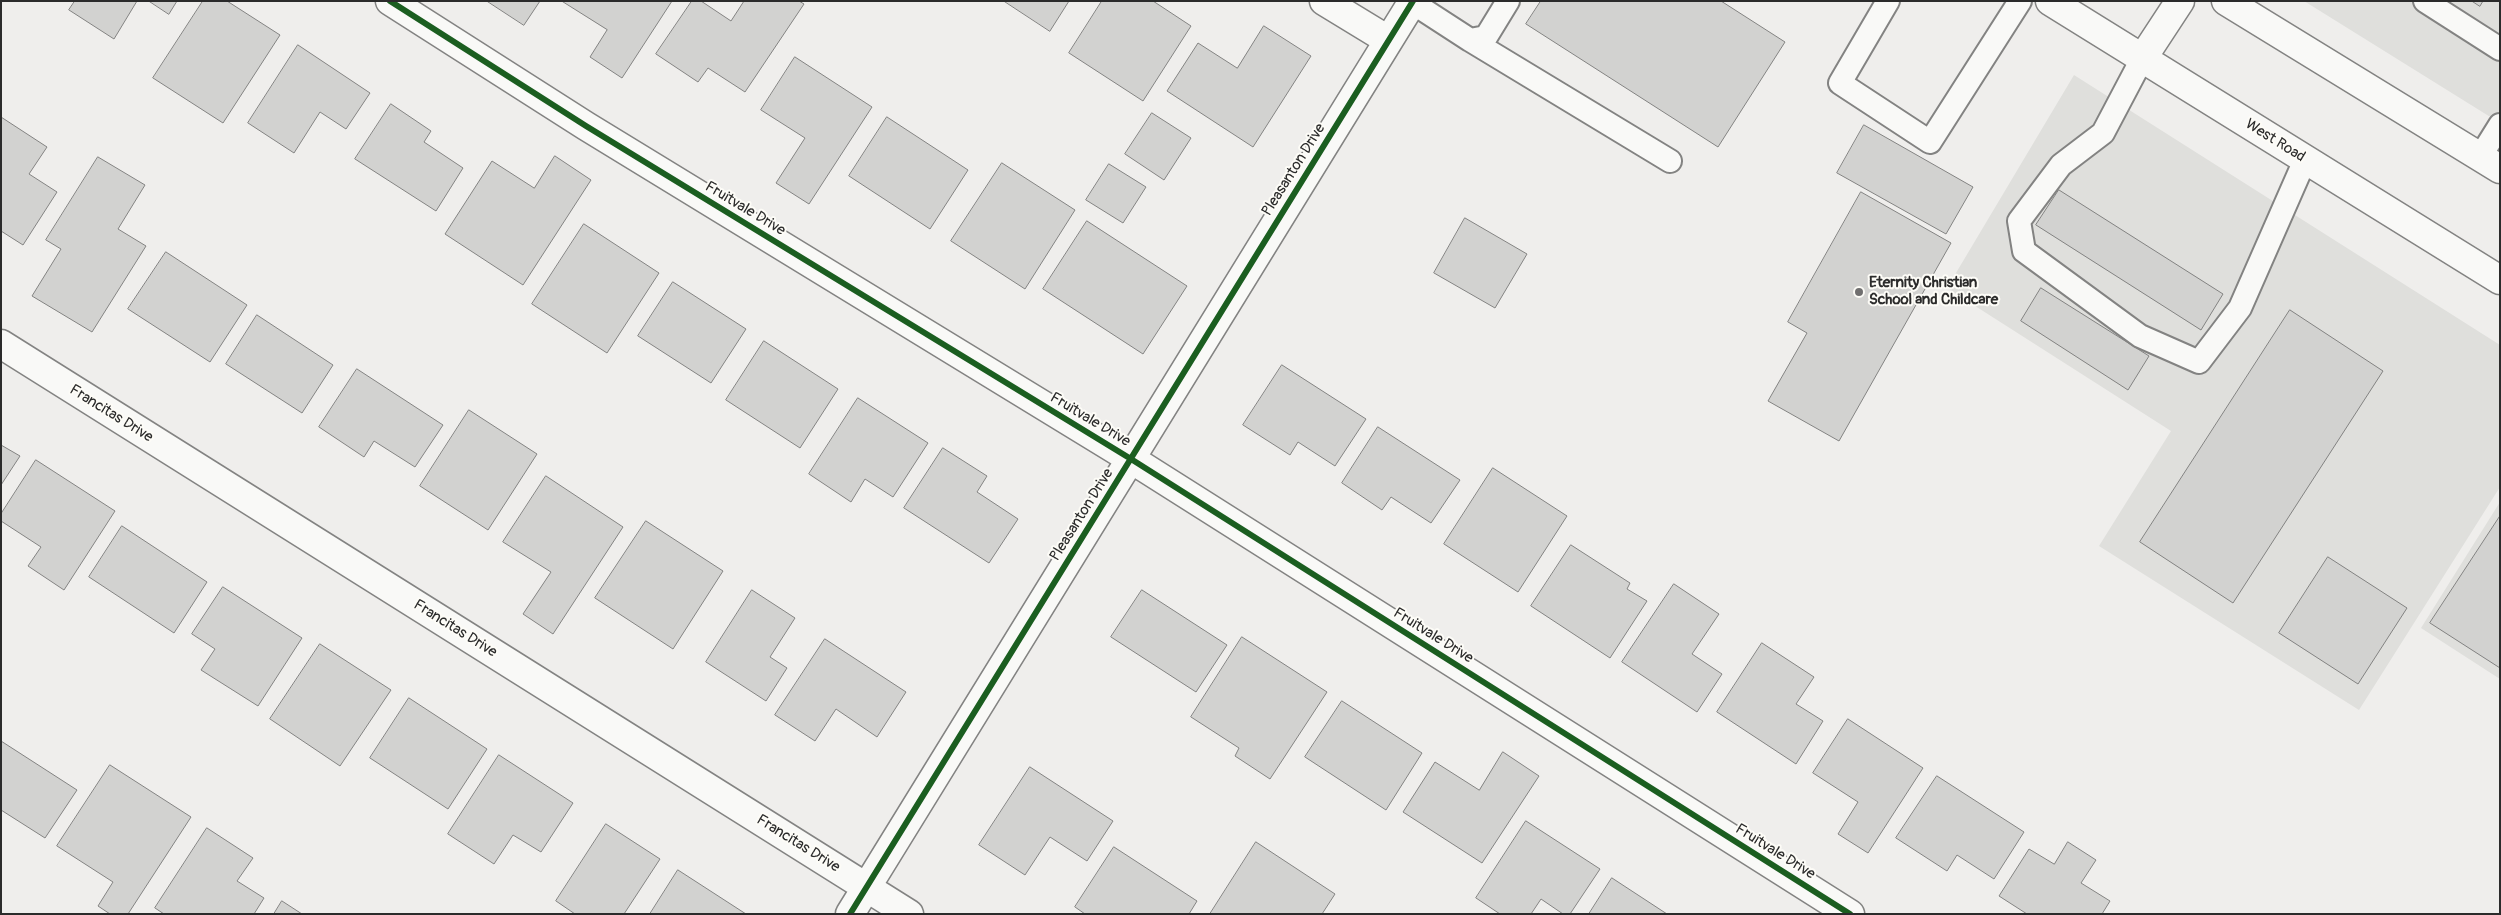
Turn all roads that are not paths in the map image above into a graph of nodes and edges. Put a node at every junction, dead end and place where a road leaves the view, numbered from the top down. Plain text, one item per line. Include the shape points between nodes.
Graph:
1 (390, 1) edge
2 (1324, 1) edge
3 (1508, 1) edge
4 (1888, 1) edge
5 (2020, 1) edge
6 (2050, 1) edge
7 (2180, 1) edge
8 (2226, 1) edge
9 (2425, 1) edge
10 (1413, 2) edge
11 (1388, 40) junction
12 (1470, 40) junction
13 (2500, 49) edge
14 (2142, 59) junction
15 (2500, 125) edge
16 (1670, 160) dead end
17 (2306, 160) junction
18 (2490, 163) edge
19 (2500, 280) edge
20 (1, 344) edge
21 (1131, 459) junction
22 (867, 887) junction
23 (850, 914) edge
24 (909, 914) edge
25 (1850, 914) edge

1 - 21 street, Fruitvale Drive via 586,126
2 - 11 street
3 - 12 lane via 1486,37
4 - 5 lane via 1840,83 1930,142
6 - 14 street, West Road
7 - 14 street
8 - 18 street
9 - 13 lane
10 - 11 street, Pleasanton Drive
10 - 12 lane
11 - 21 street, Pleasanton Drive
12 - 16 lane
14 - 17 street, West Road
14 - 17 lane via 2104,133 2061,164 2019,221 2024,251 2140,336 2199,362 2240,308
15 - 18 lane
17 - 19 street, West Road
20 - 22 street, Francitas Drive
21 - 22 street, Pleasanton Drive
21 - 25 street, Fruitvale Drive
22 - 23 street, Pleasanton Drive
22 - 24 street, Francitas Drive

